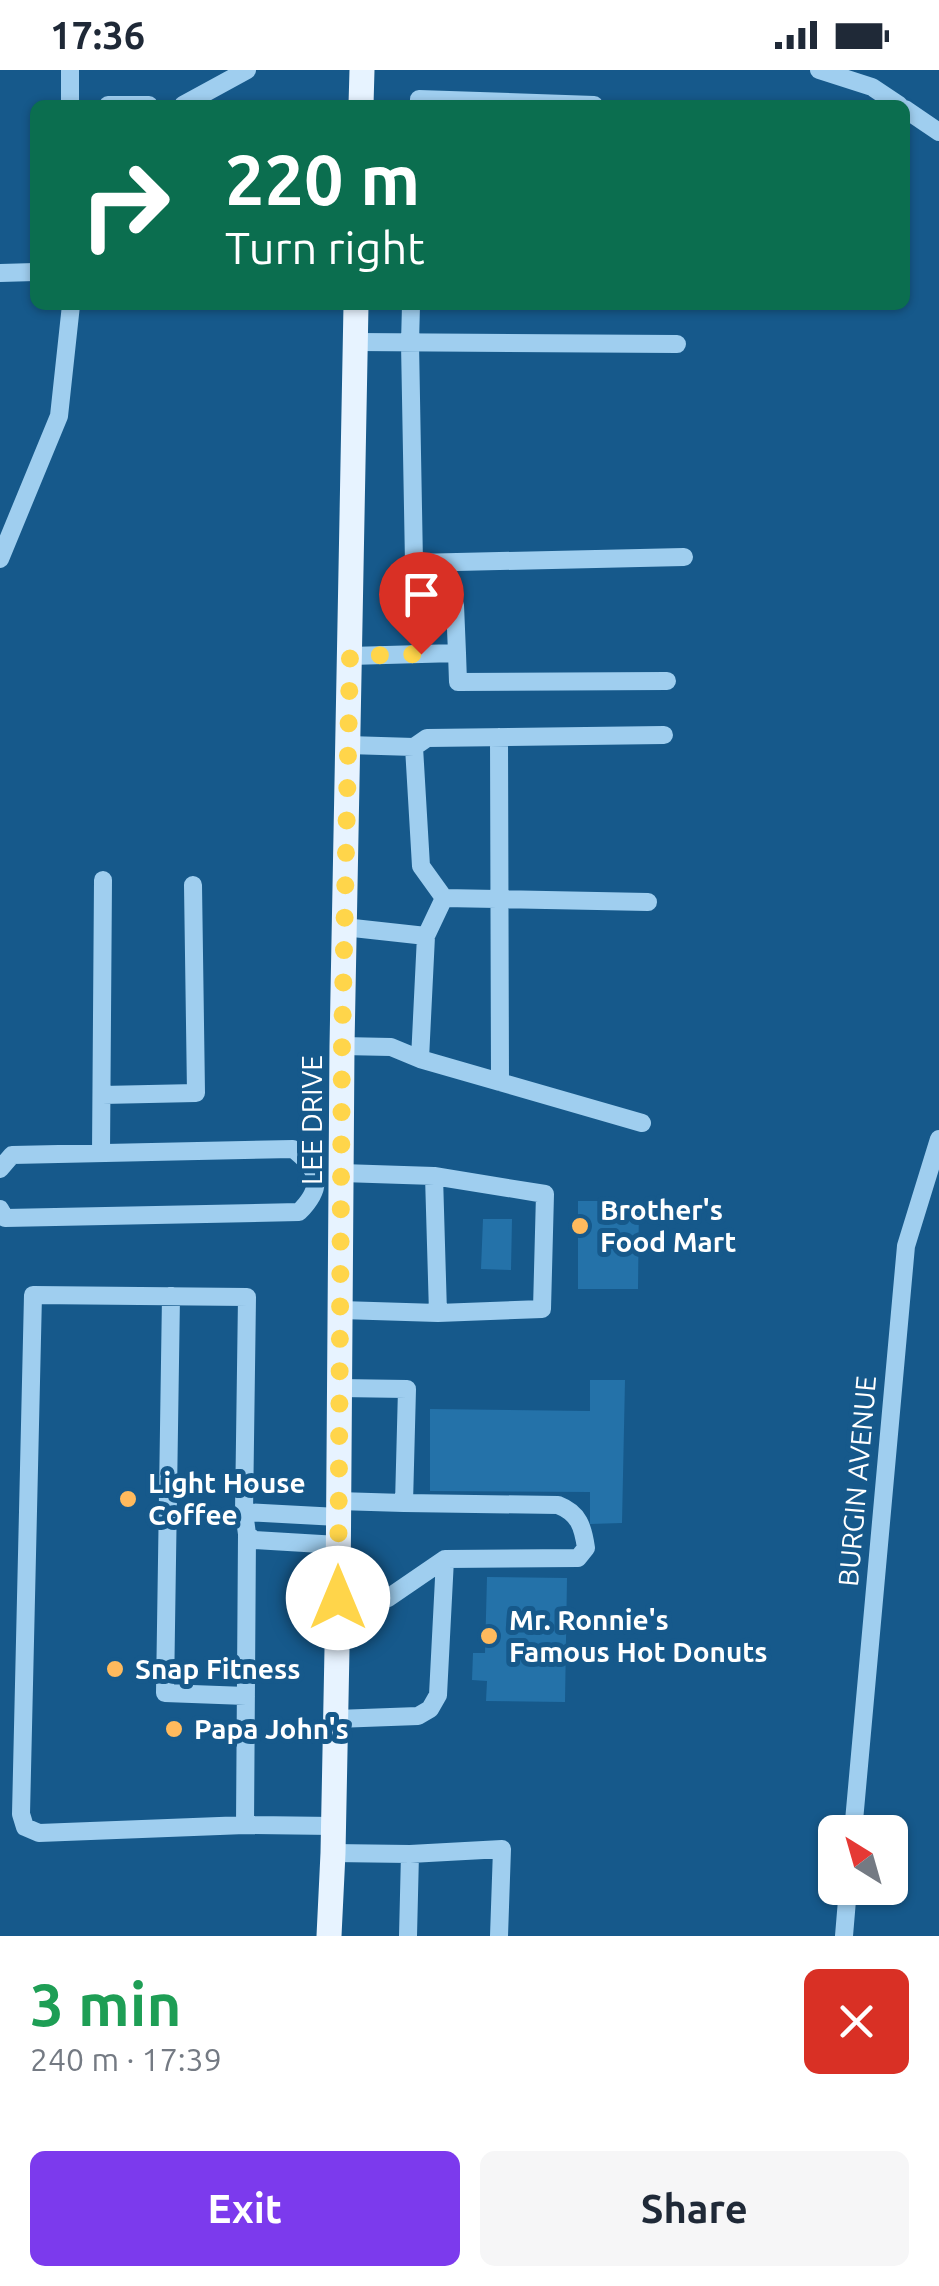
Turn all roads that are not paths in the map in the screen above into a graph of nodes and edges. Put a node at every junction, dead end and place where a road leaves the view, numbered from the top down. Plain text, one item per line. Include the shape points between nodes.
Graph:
1 (70, 70) edge
2 (246, 70) edge
3 (362, 70) edge
4 (819, 70) edge
5 (70, 100) edge
6 (193, 100) edge
7 (361, 100) edge
8 (420, 100) edge
9 (449, 100) edge
10 (891, 100) edge
11 (910, 112) edge
12 (939, 132) edge
13 (30, 272) edge
14 (0, 273) edge
15 (71, 310) edge
16 (356, 310) edge
17 (411, 310) edge
18 (356, 342) junction
19 (410, 343) junction
20 (677, 344) dead end
21 (684, 556) dead end
22 (0, 558) edge
23 (455, 604) dead end
24 (457, 653) junction
25 (350, 656) junction
26 (667, 681) dead end
27 (664, 735) dead end
28 (500, 737) junction
29 (348, 745) junction
30 (414, 747) junction
31 (103, 880) dead end
32 (193, 885) dead end
33 (444, 898) junction
34 (499, 899) junction
35 (648, 902) dead end
36 (344, 927) junction
37 (426, 936) junction
38 (342, 1046) junction
39 (420, 1060) junction
40 (500, 1082) junction
41 (102, 1094) junction
42 (642, 1123) dead end
43 (939, 1139) edge
44 (101, 1154) junction
45 (0, 1169) edge
46 (434, 1176) junction
47 (333, 1179) junction
48 (0, 1208) edge
49 (171, 1296) junction
50 (341, 1310) junction
51 (438, 1312) junction
52 (340, 1388) junction
53 (404, 1504) junction
54 (338, 1509) junction
55 (244, 1512) junction
56 (246, 1534) junction
57 (338, 1544) junction
58 (445, 1559) junction
59 (338, 1598) junction
60 (246, 1696) junction
61 (336, 1719) junction
62 (855, 1815) edge
63 (244, 1825) junction
64 (333, 1826) junction
65 (333, 1852) junction
66 (410, 1854) junction
67 (847, 1905) edge
68 (328, 1936) edge
69 (408, 1936) edge
70 (498, 1936) edge
71 (844, 1936) edge

1 - 5 street
2 - 6 street
3 - 7 main road
4 - 10 street
8 - 9 street
11 - 12 street
13 - 14 street
15 - 22 street via 59,416
16 - 18 main road, LEE DRIVE
17 - 19 street
18 - 19 street
18 - 25 main road, LEE DRIVE
19 - 20 street
19 - 21 street via 414,564
23 - 24 street
24 - 25 street
24 - 26 street via 458,682
25 - 29 main road, LEE DRIVE
27 - 28 street
28 - 30 street via 428,738
28 - 34 street
29 - 30 street
29 - 36 main road, LEE DRIVE
30 - 33 street via 422,866
31 - 41 street
32 - 41 street via 196,1093
33 - 34 street
33 - 37 street
34 - 35 street
34 - 40 street
36 - 37 street
36 - 38 main road, LEE DRIVE
37 - 39 street
38 - 39 street via 391,1046
38 - 47 main road, LEE DRIVE
39 - 40 street
40 - 42 street
41 - 44 street
43 - 62 street, BURGIN AVENUE via 906,1246
44 - 45 street via 12,1156
44 - 47 street via 294,1149
46 - 47 street
46 - 51 street
46 - 51 street via 546,1194 542,1310
47 - 48 street via 299,1212 6,1218
47 - 50 main road, LEE DRIVE
49 - 55 street via 247,1297
49 - 60 street via 164,1693
49 - 63 street via 33,1295 21,1814 25,1827 39,1833
50 - 51 street
50 - 52 main road, LEE DRIVE
52 - 53 street via 407,1389
52 - 54 main road, LEE DRIVE
53 - 54 street
53 - 58 street via 558,1505 571,1510 584,1532 586,1548 578,1558
54 - 55 street
54 - 57 main road, LEE DRIVE
55 - 56 street
56 - 57 street via 254,1540
56 - 60 street
57 - 59 main road, LEE DRIVE
58 - 59 street via 388,1598
58 - 61 street via 438,1694 430,1709 418,1716
59 - 61 main road, LEE DRIVE
60 - 63 street
61 - 64 main road, LEE DRIVE
63 - 64 street
64 - 65 main road, LEE DRIVE
65 - 66 street
65 - 68 main road, LEE DRIVE
66 - 69 street
66 - 70 street via 502,1848
67 - 71 street

